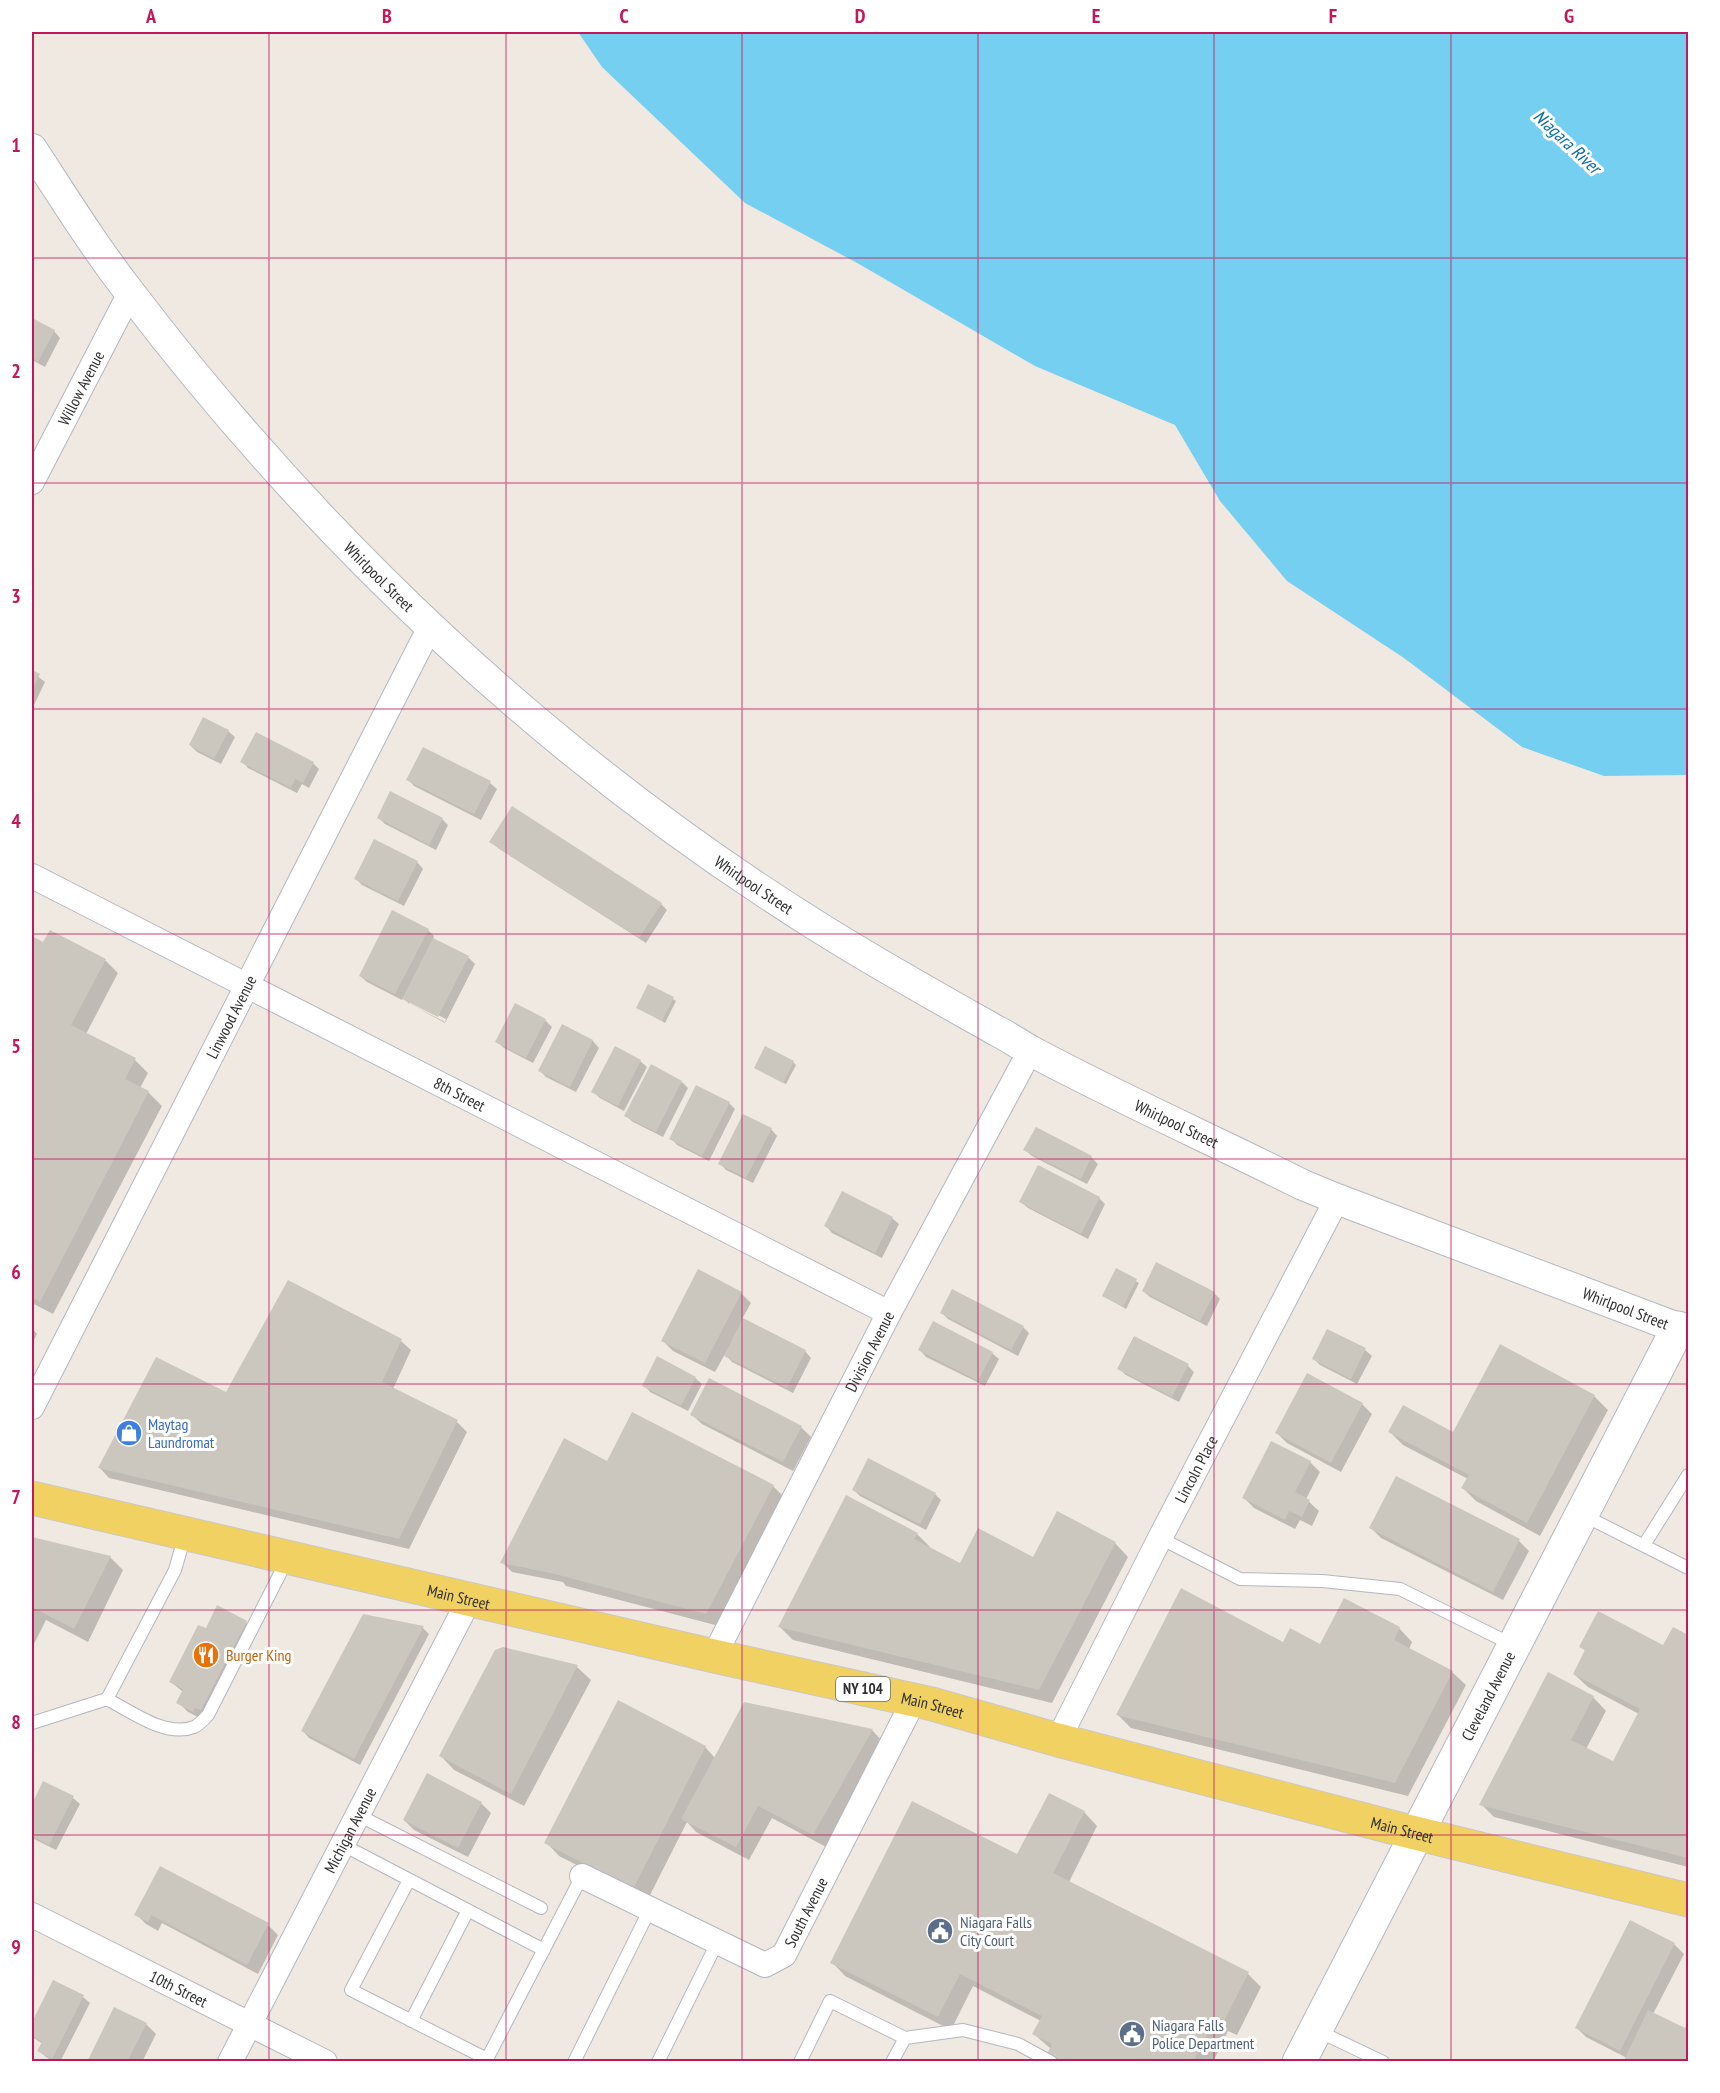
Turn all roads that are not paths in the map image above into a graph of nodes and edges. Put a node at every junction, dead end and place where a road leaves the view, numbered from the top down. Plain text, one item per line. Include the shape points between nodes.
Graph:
1 (32, 149) edge
2 (130, 293) junction
3 (32, 482) edge
4 (430, 627) junction
5 (32, 876) edge
6 (247, 986) junction
7 (1030, 1051) junction
8 (1337, 1199) junction
9 (889, 1313) junction
10 (1683, 1330) edge
11 (32, 1407) edge
12 (1689, 1475) edge
13 (32, 1498) edge
14 (1582, 1514) junction
15 (185, 1534) junction
16 (1160, 1538) junction
17 (1644, 1545) junction
18 (288, 1558) junction
19 (1689, 1568) edge
20 (469, 1600) junction
21 (1514, 1646) junction
22 (714, 1656) junction
23 (107, 1699) junction
24 (914, 1700) junction
25 (32, 1723) edge
26 (1058, 1740) junction
27 (358, 1815) junction
28 (1417, 1833) junction
29 (343, 1845) junction
30 (582, 1876) joint
31 (409, 1880) junction
32 (1689, 1900) edge
33 (541, 1908) dead end
34 (650, 1909) junction
35 (468, 1910) junction
36 (32, 1915) edge
37 (717, 1943) junction
38 (544, 1950) junction
39 (411, 2021) junction
40 (250, 2024) junction
41 (1316, 2029) junction
42 (905, 2038) junction
43 (230, 2061) edge
44 (326, 2061) edge
45 (488, 2061) edge
46 (574, 2061) edge
47 (658, 2061) edge
48 (800, 2061) edge
49 (892, 2061) edge
50 (1051, 2061) edge
51 (1299, 2061) edge
52 (1383, 2061) edge

1 - 2 street, Whirlpool Street
2 - 3 street, Willow Avenue
2 - 4 street, Whirlpool Street via 277,471
4 - 6 street, Linwood Avenue
4 - 7 street, Whirlpool Street via 572,751 700,848 806,920
5 - 6 street, 8th Street
6 - 9 street, 8th Street
6 - 11 street, Linwood Avenue
7 - 8 street, Whirlpool Street
7 - 9 street, Division Avenue
8 - 10 street, Whirlpool Street
8 - 16 street, Lincoln Place
9 - 22 street, Division Avenue
10 - 14 main road, Cleveland Avenue
12 - 17 lane
13 - 15 main road, Main Street / NY 104
14 - 17 lane
14 - 21 main road, Cleveland Avenue
15 - 18 main road, Main Street / NY 104
15 - 23 lane via 175,1570
16 - 21 lane via 1240,1579 1400,1588
16 - 26 street, Lincoln Place
17 - 19 lane
18 - 20 main road, Main Street / NY 104
18 - 23 lane via 208,1715 196,1726 165,1729
20 - 22 main road, Main Street / NY 104
20 - 27 street, Michigan Avenue
21 - 28 main road, Cleveland Avenue
22 - 24 main road, Main Street / NY 104
23 - 25 lane
24 - 26 main road, Main Street / NY 104
24 - 37 street, South Avenue via 784,1955 765,1965
26 - 28 main road, Main Street / NY 104
27 - 29 street, Michigan Avenue
27 - 33 lane
28 - 32 main road, Main Street / NY 104
28 - 41 main road, Cleveland Avenue
29 - 31 lane
29 - 40 street, Michigan Avenue
30 - 34 street, South Avenue
30 - 38 lane
31 - 35 lane
31 - 39 lane via 351,1990
34 - 37 street, South Avenue
34 - 46 lane
35 - 38 lane
35 - 39 lane
36 - 40 street, 10th Street
37 - 47 lane
38 - 45 lane
39 - 45 lane
40 - 43 street, Michigan Avenue
40 - 44 street, 10th Street
41 - 51 main road, Cleveland Avenue
41 - 52 lane
42 - 48 lane via 830,2001
42 - 49 lane
42 - 50 lane via 963,2030 1018,2044

